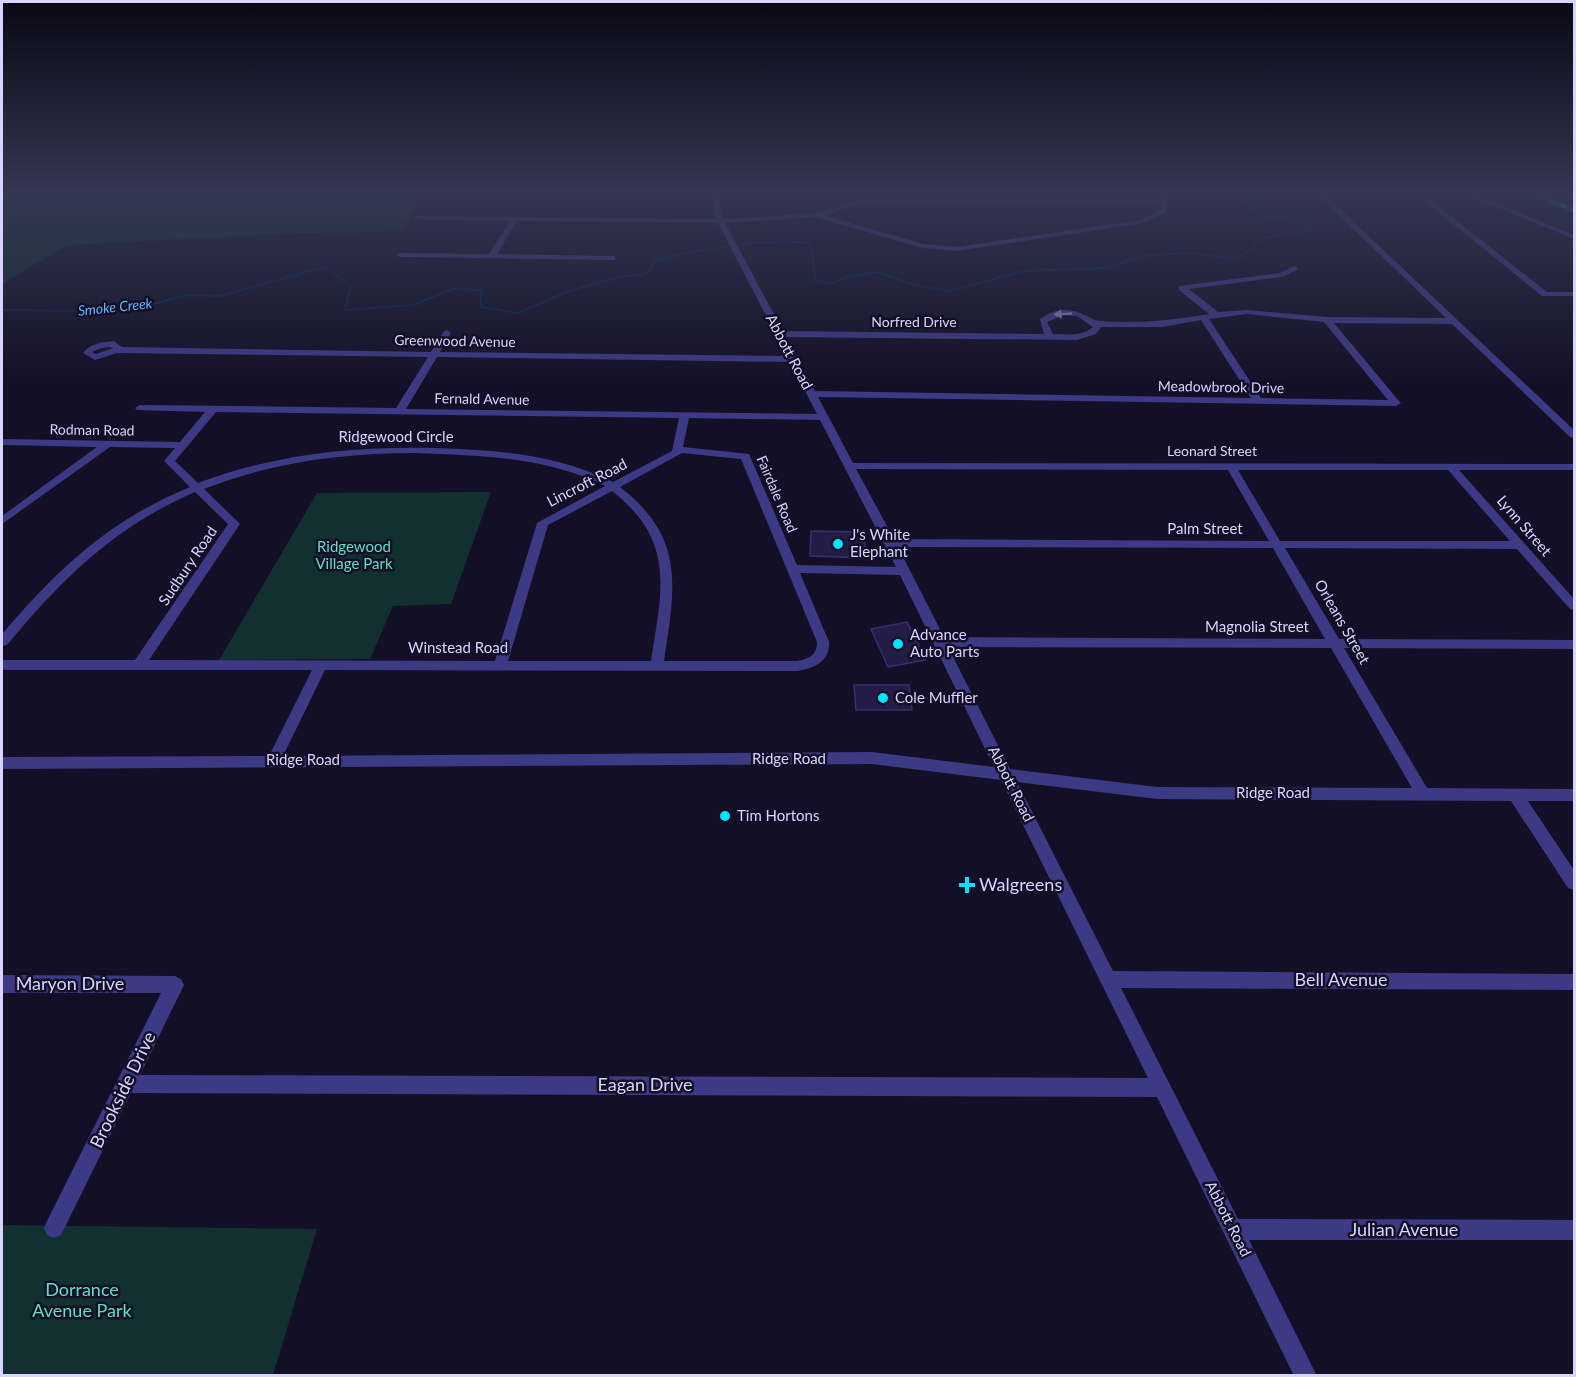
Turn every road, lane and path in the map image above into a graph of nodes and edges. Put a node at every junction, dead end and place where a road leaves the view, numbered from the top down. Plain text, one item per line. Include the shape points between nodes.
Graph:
1 (741, 258) edge
2 (1388, 258) edge
3 (1500, 258) edge
4 (1294, 268) dead end
5 (1575, 294) edge
6 (1216, 315) junction
7 (1204, 318) junction
8 (1328, 320) junction
9 (1454, 321) junction
10 (1095, 324) junction
11 (447, 333) dead end
12 (780, 334) junction
13 (1049, 336) junction
14 (116, 351) dead end
15 (434, 354) junction
16 (793, 359) junction
17 (812, 394) junction
18 (1258, 401) junction
19 (140, 408) dead end
20 (212, 410) junction
21 (399, 412) junction
22 (685, 415) junction
23 (824, 417) junction
24 (1575, 435) edge
25 (2, 442) edge
26 (106, 444) junction
27 (183, 445) junction
28 (677, 450) junction
29 (849, 466) junction
30 (1231, 466) junction
31 (1451, 466) junction
32 (1575, 466) edge
33 (613, 487) junction
34 (198, 488) junction
35 (2, 521) edge
36 (890, 543) junction
37 (1277, 544) junction
38 (1521, 544) junction
39 (793, 571) junction
40 (904, 571) junction
41 (1575, 606) edge
42 (2, 642) edge
43 (940, 642) junction
44 (1335, 643) junction
45 (1575, 644) edge
46 (2, 665) edge
47 (140, 665) junction
48 (321, 665) junction
49 (500, 665) junction
50 (657, 665) junction
51 (274, 760) junction
52 (2, 763) edge
53 (1006, 775) junction
54 (1423, 794) junction
55 (1515, 794) junction
56 (1575, 795) edge
57 (1575, 883) edge
58 (1108, 979) junction
59 (1575, 981) edge
60 (2, 984) edge
61 (138, 985) joint
62 (127, 1084) junction
63 (1162, 1088) junction
64 (54, 1228) dead end
65 (1233, 1229) junction
66 (1575, 1230) edge
67 (1306, 1376) edge

1 - 12 street, Abbott Road
2 - 9 street
3 - 5 street via 1545,294
4 - 6 street via 1282,275 1182,288
6 - 7 street, Norfred Drive
6 - 8 street, Norfred Drive via 1261,313
7 - 10 street, Norfred Drive via 1147,325
7 - 18 street
8 - 9 street
8 - 18 street, Meadowbrook Drive via 1396,403
9 - 24 street
10 - 13 street, Norfred Drive via 1093,332 1083,336
10 -> 13 street, Norfred Drive via 1084,316 1056,313 1043,321
11 - 15 street
12 - 13 street, Norfred Drive
12 - 16 street, Abbott Road
14 - 15 street, Greenwood Avenue
15 - 16 street, Greenwood Avenue
15 - 21 street
16 - 17 street, Abbott Road
17 - 18 street, Meadowbrook Drive
17 - 23 street, Abbott Road
19 - 20 street, Fernald Avenue
20 - 21 street, Fernald Avenue
20 - 27 street, Sudbury Road
21 - 22 street, Fernald Avenue
22 - 23 street, Fernald Avenue
22 - 28 street
23 - 29 street, Abbott Road
25 - 26 street, Rodman Road
26 - 27 street, Rodman Road
26 - 35 street
27 - 34 street, Sudbury Road via 169,461
28 - 33 street, Lincroft Road
28 - 39 street, Fairdale Road via 745,456
29 - 30 street, Leonard Street
29 - 36 street, Abbott Road
30 - 31 street, Leonard Street
30 - 37 street, Orleans Street
31 - 32 street, Leonard Street
31 - 38 street, Lynn Street
33 - 34 street, Ridgewood Circle via 570,467 516,455 370,449 280,461
33 - 49 street, Lincroft Road via 543,523
33 - 50 street, Ridgewood Circle via 647,517 662,552 666,593
34 - 42 street, Ridgewood Circle via 142,514 82,555 45,590
34 - 47 street, Sudbury Road via 234,524
36 - 37 street, Palm Street
36 - 40 street, Abbott Road
37 - 38 street, Palm Street
37 - 44 street, Orleans Street
38 - 41 street, Lynn Street
39 - 40 street
39 - 50 street, Winstead Road via 823,642 825,651 821,657 797,666
40 - 43 street, Abbott Road
43 - 44 street, Magnolia Street
43 - 53 street, Abbott Road
44 - 45 street, Magnolia Street
44 - 54 street, Orleans Street
46 - 47 street, Winstead Road
47 - 48 street, Winstead Road
48 - 49 street, Winstead Road
48 - 51 street
49 - 50 street, Winstead Road
51 - 52 street, Ridge Road
51 - 53 street, Ridge Road via 872,758
53 - 54 street, Ridge Road via 1157,793
53 - 58 street, Abbott Road
54 - 55 street, Ridge Road
55 - 56 street, Ridge Road
55 - 57 street
58 - 59 street, Bell Avenue
58 - 63 street, Abbott Road
60 - 61 street, Maryon Drive
61 - 62 street, Brookside Drive via 175,985
62 - 63 street, Eagan Drive
62 - 64 street, Brookside Drive
63 - 65 street, Abbott Road
65 - 66 street, Julian Avenue
65 - 67 street, Abbott Road

